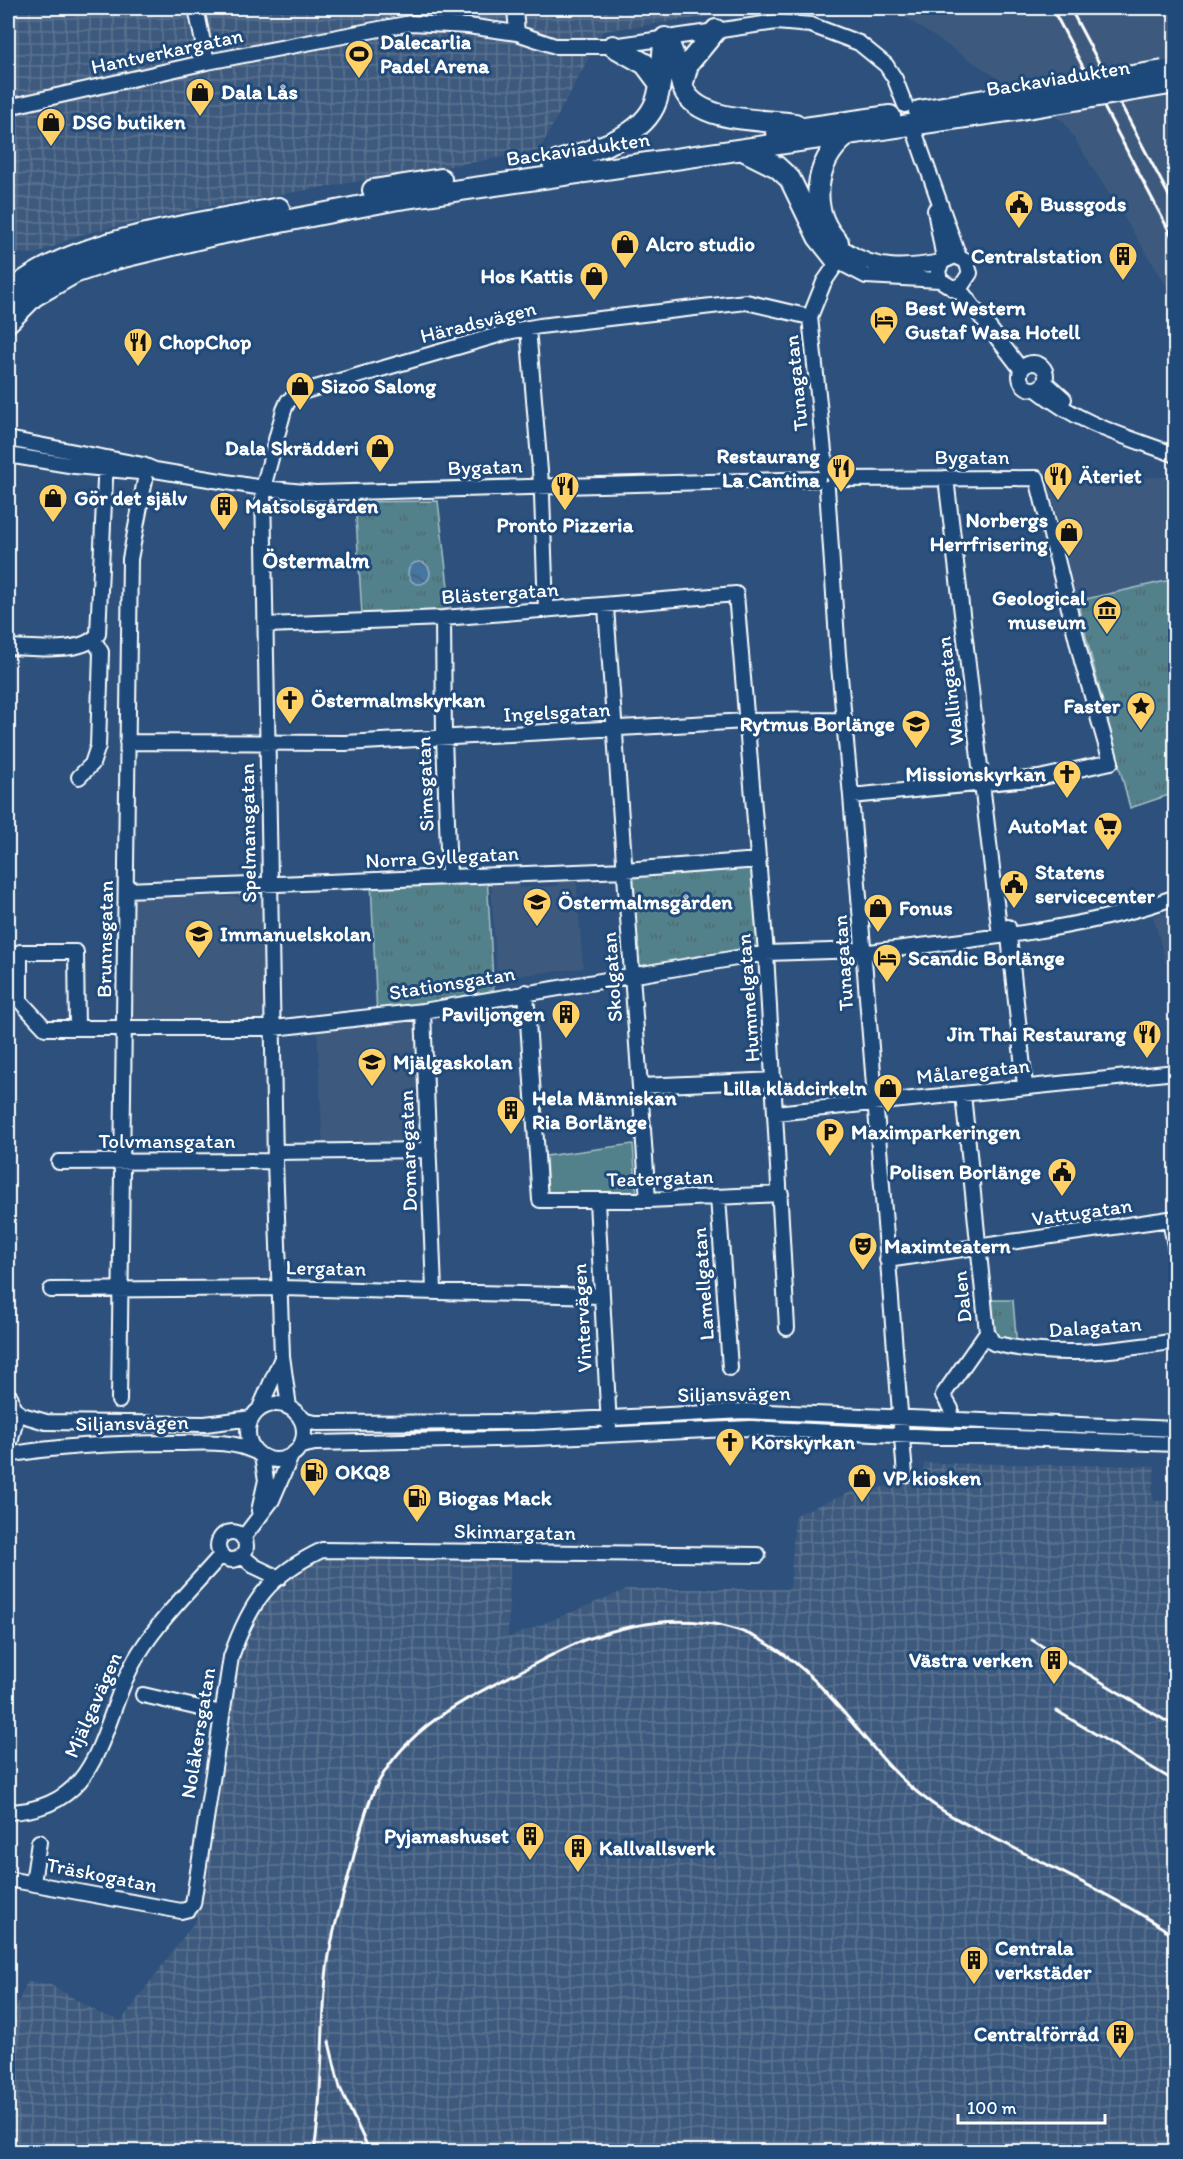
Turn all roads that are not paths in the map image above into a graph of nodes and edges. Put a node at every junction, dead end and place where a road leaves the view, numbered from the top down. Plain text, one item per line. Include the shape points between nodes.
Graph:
1 (196, 8) edge
2 (514, 8) edge
3 (716, 30) junction
4 (517, 33) junction
5 (665, 38) junction
6 (614, 46) junction
7 (207, 62) junction
8 (1173, 77) edge
9 (660, 84) junction
10 (682, 86) junction
11 (1018, 102) junction
12 (905, 105) dead end
13 (8, 107) edge
14 (813, 127) junction
15 (846, 136) junction
16 (916, 136) dead end
17 (743, 150) junction
18 (922, 155) junction
19 (553, 163) junction
20 (939, 231) junction
21 (842, 256) junction
22 (959, 257) junction
23 (943, 260) junction
24 (914, 267) junction
25 (968, 278) junction
26 (946, 284) junction
27 (8, 294) edge
28 (810, 317) junction
29 (8, 322) edge
30 (528, 328) junction
31 (1025, 366) junction
32 (1040, 386) junction
33 (8, 439) edge
34 (1176, 447) edge
35 (8, 454) edge
36 (1176, 455) edge
37 (106, 463) junction
38 (150, 475) junction
39 (946, 478) junction
40 (827, 479) junction
41 (542, 486) junction
42 (263, 488) junction
43 (736, 594) joint
44 (606, 607) junction
45 (546, 610) junction
46 (443, 618) junction
47 (267, 625) junction
48 (94, 640) junction
49 (8, 646) edge
50 (844, 720) junction
51 (747, 721) junction
52 (614, 730) junction
53 (444, 737) junction
54 (127, 742) junction
55 (267, 745) junction
56 (79, 777) dead end
57 (982, 784) junction
58 (851, 796) junction
59 (759, 860) junction
60 (625, 870) junction
61 (449, 877) junction
62 (270, 886) junction
63 (1176, 887) edge
64 (126, 890) junction
65 (1176, 897) edge
66 (1004, 931) junction
67 (863, 950) junction
68 (766, 953) junction
69 (633, 976) junction
70 (526, 992) junction
71 (423, 1011) junction
72 (77, 1028) junction
73 (125, 1028) junction
74 (274, 1028) junction
75 (1176, 1072) edge
76 (774, 1080) junction
77 (641, 1086) junction
78 (1025, 1086) junction
79 (963, 1094) junction
80 (876, 1103) junction
81 (775, 1113) junction
82 (429, 1150) junction
83 (275, 1157) junction
84 (59, 1162) dead end
85 (124, 1163) junction
86 (781, 1194) junction
87 (718, 1197) junction
88 (648, 1200) junction
89 (597, 1201) junction
90 (1173, 1219) edge
91 (978, 1248) junction
92 (1176, 1250) edge
93 (887, 1260) junction
94 (281, 1288) junction
95 (118, 1289) junction
96 (51, 1290) dead end
97 (434, 1290) junction
98 (601, 1296) junction
99 (787, 1328) dead end
100 (987, 1332) junction
101 (1176, 1341) edge
102 (282, 1356) junction
103 (730, 1368) dead end
104 (119, 1401) dead end
105 (9, 1403) edge
106 (951, 1409) dead end
107 (293, 1410) junction
108 (255, 1414) junction
109 (902, 1418) junction
110 (609, 1426) junction
111 (1176, 1429) edge
112 (903, 1436) junction
113 (8, 1439) edge
114 (1176, 1444) edge
115 (296, 1451) junction
116 (259, 1454) junction
117 (8, 1455) edge
118 (905, 1475) dead end
119 (256, 1519) junction
120 (243, 1538) junction
121 (221, 1555) junction
122 (758, 1555) dead end
123 (242, 1556) junction
124 (279, 1578) junction
125 (143, 1695) dead end
126 (221, 1713) junction
127 (8, 1812) edge
128 (39, 1842) dead end
129 (8, 1879) edge
130 (33, 1883) junction
131 (189, 1909) joint

1 - 7 street
2 - 4 street
3 - 5 street, Hantverkargatan
3 - 10 highway via 688,64
3 - 12 street, Hantverkargatan via 795,22 848,37 886,65
4 - 6 street, Hantverkargatan via 555,46
4 - 7 street, Hantverkargatan via 411,22
5 - 6 street, Hantverkargatan
5 - 9 highway
5 - 10 highway
6 - 9 highway via 645,64
7 - 13 street, Hantverkargatan
8 - 11 highway, Backaviadukten, bridge
9 - 19 highway via 654,107 632,132
10 - 14 highway via 693,104 714,115
11 - 14 highway, Backaviadukten
11 - 15 highway, Backaviadukten
14 - 19 highway, Backaviadukten
15 - 17 highway, Backaviadukten
15 - 21 highway via 827,156 818,189 827,228
16 - 18 street
17 - 21 highway via 777,167 790,179 818,237
17 - 29 highway, Backaviadukten via 410,198 214,235 74,273 34,296
18 - 20 street
18 - 22 street
19 - 27 highway, Backaviadukten via 398,186 115,243 54,263
20 - 23 street
20 - 24 street via 932,253
21 - 24 street via 876,266
21 - 26 street via 866,276
21 - 28 street, Tunagatan via 824,282
22 - 23 street
22 - 25 street via 968,264
23 - 24 street
23 - 26 street via 938,271
25 - 26 street via 962,285
25 - 31 street via 972,290
26 - 31 street via 964,295
28 - 30 street, Häradsvägen via 746,302
28 - 40 street, Tunagatan
30 - 41 street
30 - 42 street, Häradsvägen via 294,396 288,401 278,428
31 - 32 street via 1022,383 1028,388
31 - 32 street via 1037,363 1044,368 1047,375
32 - 34 street via 1127,431
32 - 36 street via 1079,419
33 - 37 street, Bygatan
35 - 37 street, Bygatan
37 - 38 street, Bygatan via 143,465
37 - 48 street via 100,627
38 - 42 street, Bygatan
38 - 54 street, Brunnsgatan via 130,559
39 - 40 street, Bygatan
39 - 57 street, Wallingatan
39 - 57 street, Bygatan via 1037,478 1111,762 1059,775
40 - 41 street, Bygatan
40 - 50 street, Tunagatan
41 - 42 street, Bygatan via 315,493
41 - 45 street
42 - 47 street, Spelmansgatan
43 - 44 street, Blästergatan
43 - 51 street, Hummelgatan
44 - 45 street, Blästergatan
44 - 52 street, Skolgatan
45 - 46 street, Blästergatan
46 - 47 street, Blästergatan
46 - 53 street, Simsgatan
47 - 55 street, Spelmansgatan
48 - 49 street via 79,647
48 - 56 street via 101,652 98,746 92,764
50 - 51 street, Ingelsgatan
50 - 58 street, Tunagatan
51 - 52 street, Ingelsgatan
51 - 59 street, Hummelgatan
52 - 53 street, Ingelsgatan
52 - 60 street, Skolgatan
53 - 55 street, Ingelsgatan
53 - 61 street, Simsgatan
54 - 55 street, Ingelsgatan
54 - 64 street, Brunnsgatan
55 - 62 street, Spelmansgatan
57 - 58 street
57 - 66 street, Wallingatan
58 - 67 street, Tunagatan
59 - 60 street, Norra Gyllegatan
59 - 68 street, Hummelgatan
60 - 61 street, Norra Gyllegatan
60 - 69 street, Skolgatan
61 - 62 street, Norra Gyllegatan
62 - 64 street, Norra Gyllegatan
62 - 74 street, Spelmansgatan
63 - 66 street, Stationsgatan via 1107,910
64 - 73 street, Brunnsgatan
65 - 66 street, Stationsgatan via 1106,918
66 - 67 street, Stationsgatan via 873,945
66 - 78 street, Wallingatan
67 - 68 street, Stationsgatan
67 - 80 street, Tunagatan
68 - 69 street, Stationsgatan
68 - 76 street, Hummelgatan
69 - 70 street, Stationsgatan
69 - 77 street, Skolgatan
70 - 71 street, Stationsgatan
70 - 89 street, Teatergatan via 540,1200
71 - 74 street, Stationsgatan
71 - 82 street, Domaregatan
72 - 72 street, Stationsgatan via 45,1028 21,1001 20,951 76,951
72 - 73 street, Stationsgatan
73 - 74 street, Stationsgatan
73 - 85 street, Brunnsgatan
74 - 83 street, Spelmansgatan
75 - 78 street, Målaregatan
76 - 77 street
76 - 81 street, Hummelgatan
77 - 88 street, Skolgatan
78 - 79 street, Målaregatan
79 - 80 street, Målaregatan
79 - 91 street, Dalen
80 - 81 street, Målaregatan
80 - 93 street, Tunagatan
81 - 86 street, Hummelgatan
82 - 83 street, Tolvmansgatan
82 - 97 street, Domaregatan
83 - 85 street, Tolvmansgatan
83 - 94 street, Spelmansgatan
84 - 85 street, Tolvmansgatan
85 - 95 street, Brunnsgatan
86 - 87 street, Teatergatan
86 - 99 street, Hummelgatan
87 - 88 street, Teatergatan
87 - 103 street, Lamellgatan
88 - 89 street, Teatergatan
89 - 98 street, Vintervägen
90 - 91 street, Vattugatan
90 - 92 street
91 - 93 street, Vattugatan
91 - 100 street, Dalen
93 - 109 street, Tunagatan
94 - 95 street, Lergatan
94 - 97 street, Lergatan
94 - 102 street, Spelmansgatan
95 - 96 street, Lergatan
95 - 104 street, Brunnsgatan
97 - 98 street, Lergatan
98 - 110 street, Vintervägen
100 - 101 street, Dalagatan via 993,1343 1058,1354 1105,1352
100 - 106 street, Dalen via 943,1395
102 - 107 street, Spelmansgatan
102 - 108 street, Spelmansgatan via 276,1376
105 - 108 street, Siljansvägen via 22,1414 46,1422 205,1424
105 - 113 highway via 12,1422
107 - 108 street via 273,1404
107 - 110 street, Siljansvägen via 316,1424
107 - 115 street via 304,1429
108 - 116 street via 248,1436
109 - 110 street, Siljansvägen via 744,1411
109 - 111 street, Siljansvägen
109 - 112 street, Tunagatan
110 - 112 street, Siljansvägen
110 - 115 street, Siljansvägen
112 - 114 street, Siljansvägen
112 - 118 street, Tunagatan
115 - 116 street via 277,1460
115 - 119 street via 272,1500
116 - 117 street, Siljansvägen via 239,1445 220,1443 116,1443 69,1445
116 - 119 street via 266,1480
119 - 120 street
120 - 121 street via 230,1532 221,1537
120 - 123 street via 246,1547
121 - 123 street via 229,1560
121 - 127 street, Mjälgavägen via 139,1652 118,1693 95,1759 82,1780 51,1803
122 - 124 street, Skinnargatan via 322,1550 297,1562
123 - 124 street
124 - 126 street, Nolåkersgatan via 256,1598 244,1621 231,1657
125 - 126 street
126 - 131 street, Nolåkersgatan via 193,1904
128 - 130 street
129 - 130 street, Träskogatan
130 - 131 street, Träskogatan via 181,1911

